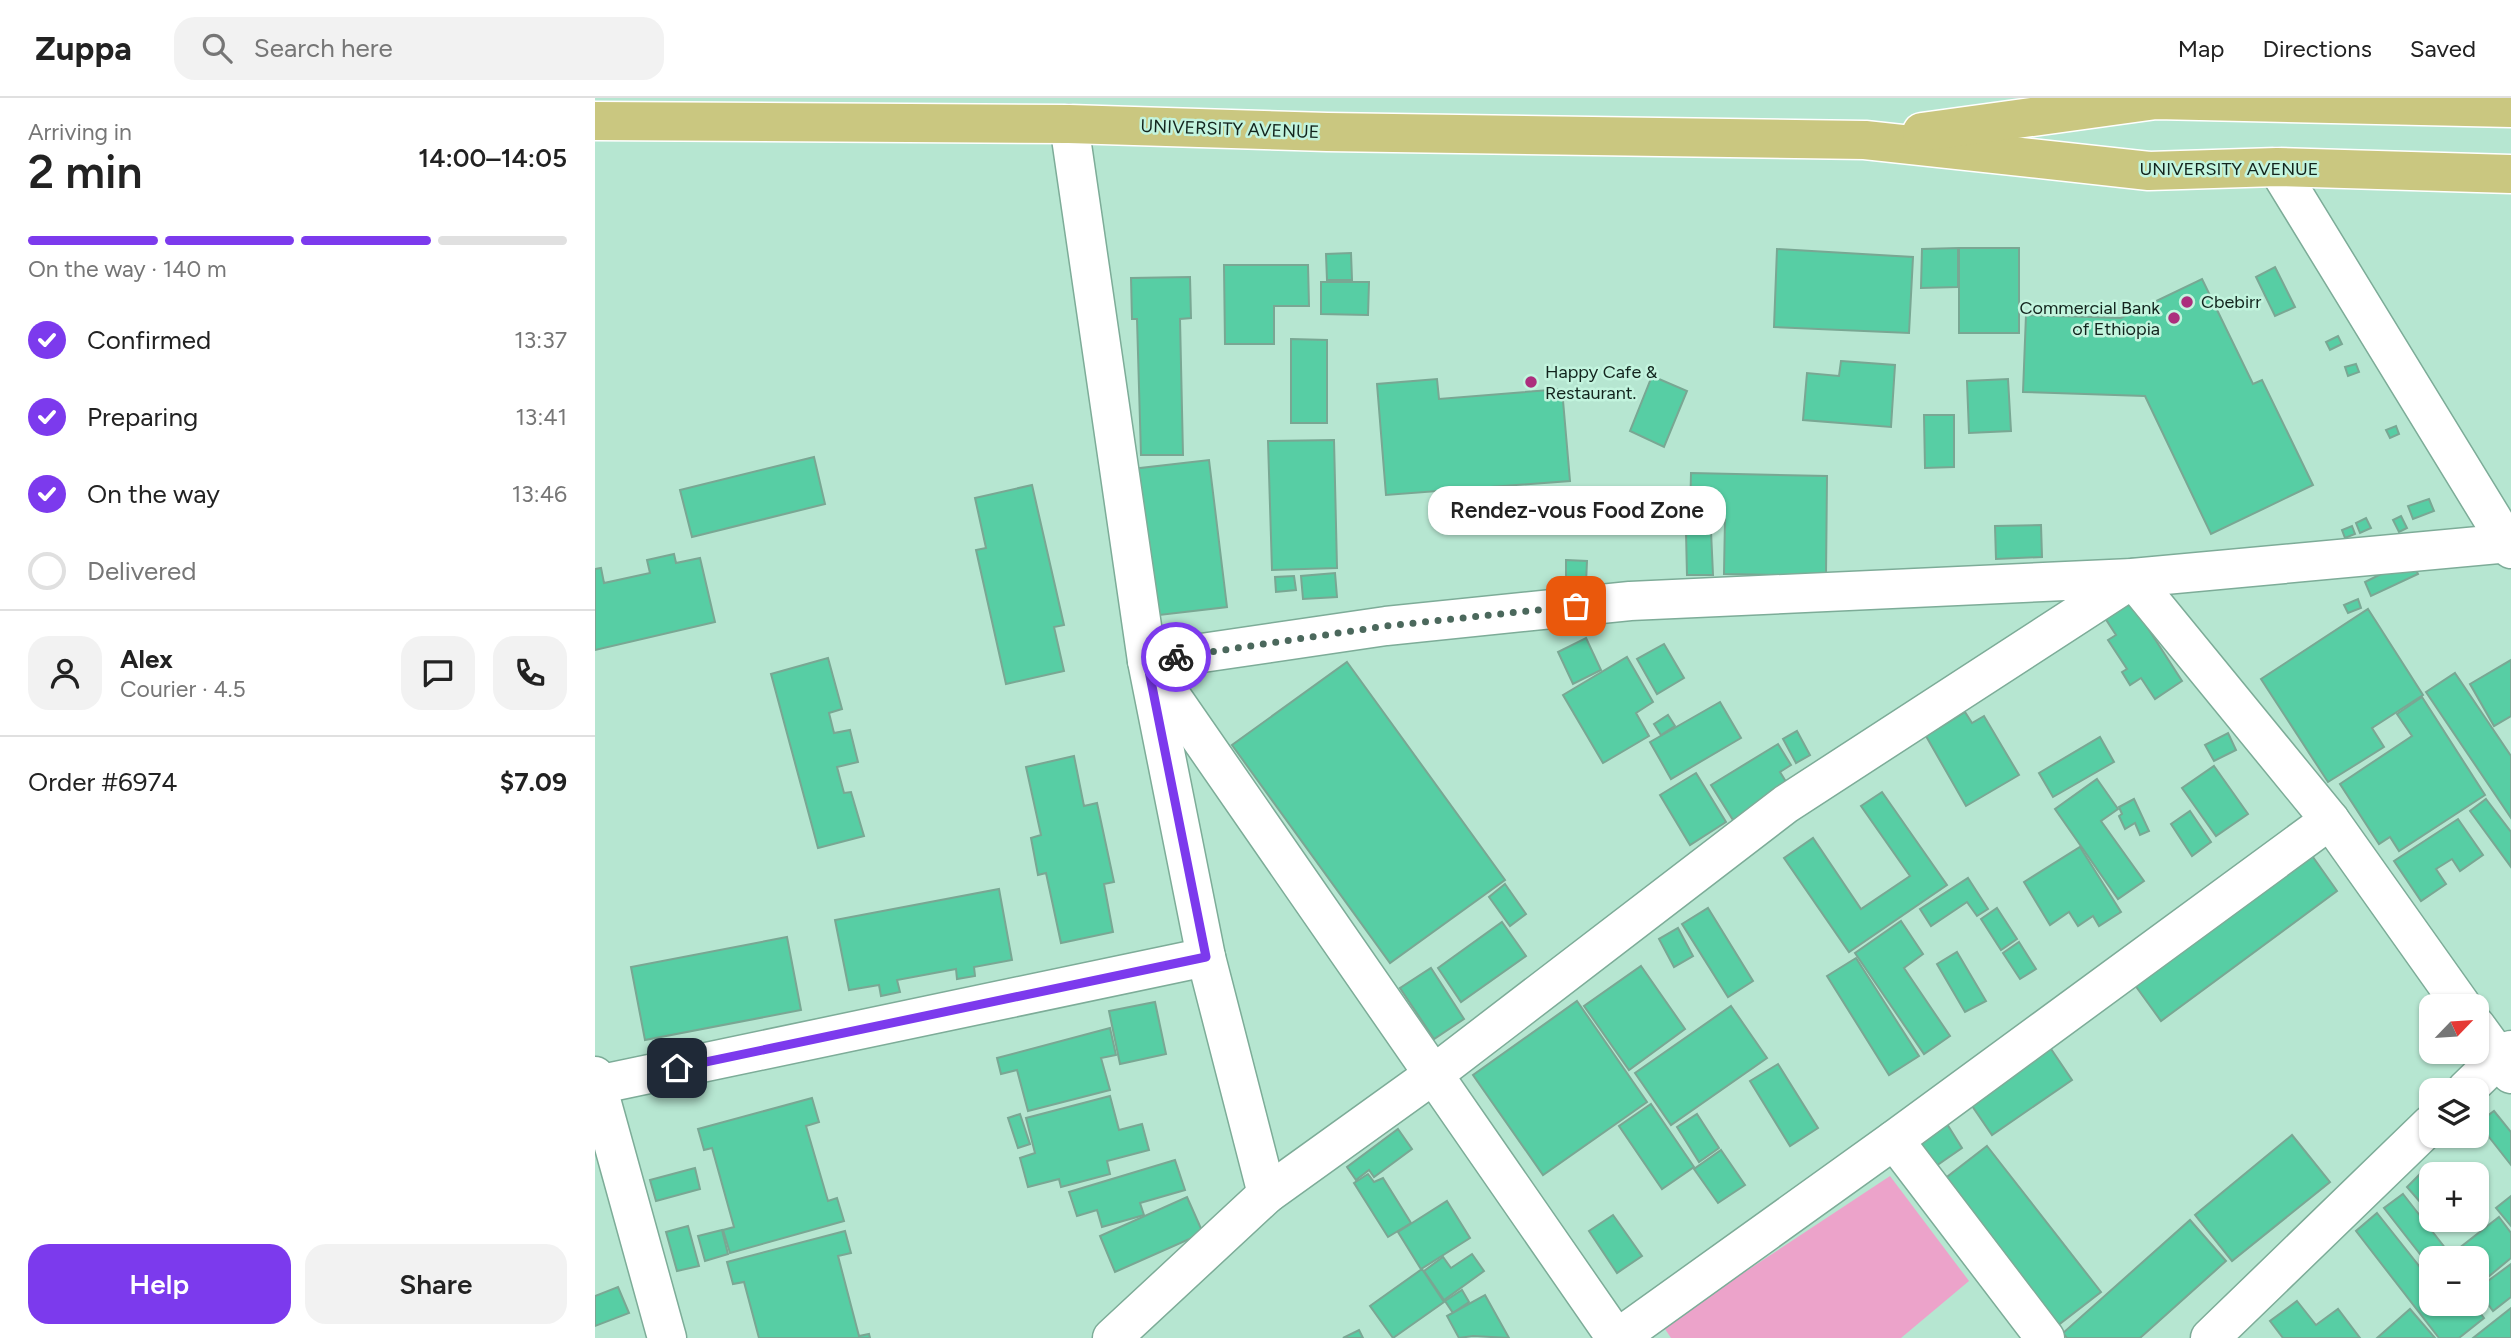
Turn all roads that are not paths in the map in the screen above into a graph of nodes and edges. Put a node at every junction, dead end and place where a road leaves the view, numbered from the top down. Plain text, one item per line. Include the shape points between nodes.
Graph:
1 (2511, 107) edge
2 (595, 121) edge
3 (1069, 124) junction
4 (1865, 139) junction
5 (2277, 167) junction
6 (2511, 174) edge
7 (2509, 544) edge
8 (2132, 578) junction
9 (1147, 661) junction
10 (2330, 820) junction
11 (1206, 957) junction
12 (2453, 994) edge
13 (2489, 1041) edge
14 (2507, 1061) edge
15 (1434, 1074) junction
16 (2483, 1078) edge
17 (596, 1081) edge
18 (2419, 1136) edge
19 (1894, 1140) junction
20 (1267, 1194) junction
21 (667, 1338) edge
22 (1111, 1338) edge
23 (1617, 1338) edge
24 (2045, 1338) edge
25 (2210, 1338) edge

1 - 4 highway, UNIVERSITY AVENUE via 2156,100
2 - 3 highway, UNIVERSITY AVENUE
3 - 4 highway, UNIVERSITY AVENUE
3 - 9 street
4 - 5 highway, UNIVERSITY AVENUE via 2149,171
5 - 6 highway, UNIVERSITY AVENUE
5 - 7 street
7 - 8 street
8 - 9 street via 1630,601 1386,626
8 - 10 street
8 - 15 street via 1786,804
9 - 11 street
9 - 15 street
10 - 12 street
10 - 19 street
11 - 17 street
11 - 20 street
13 - 14 street
14 - 16 street
15 - 20 street
15 - 23 street
17 - 21 street
18 - 25 street
19 - 23 street
19 - 24 street
20 - 22 street

